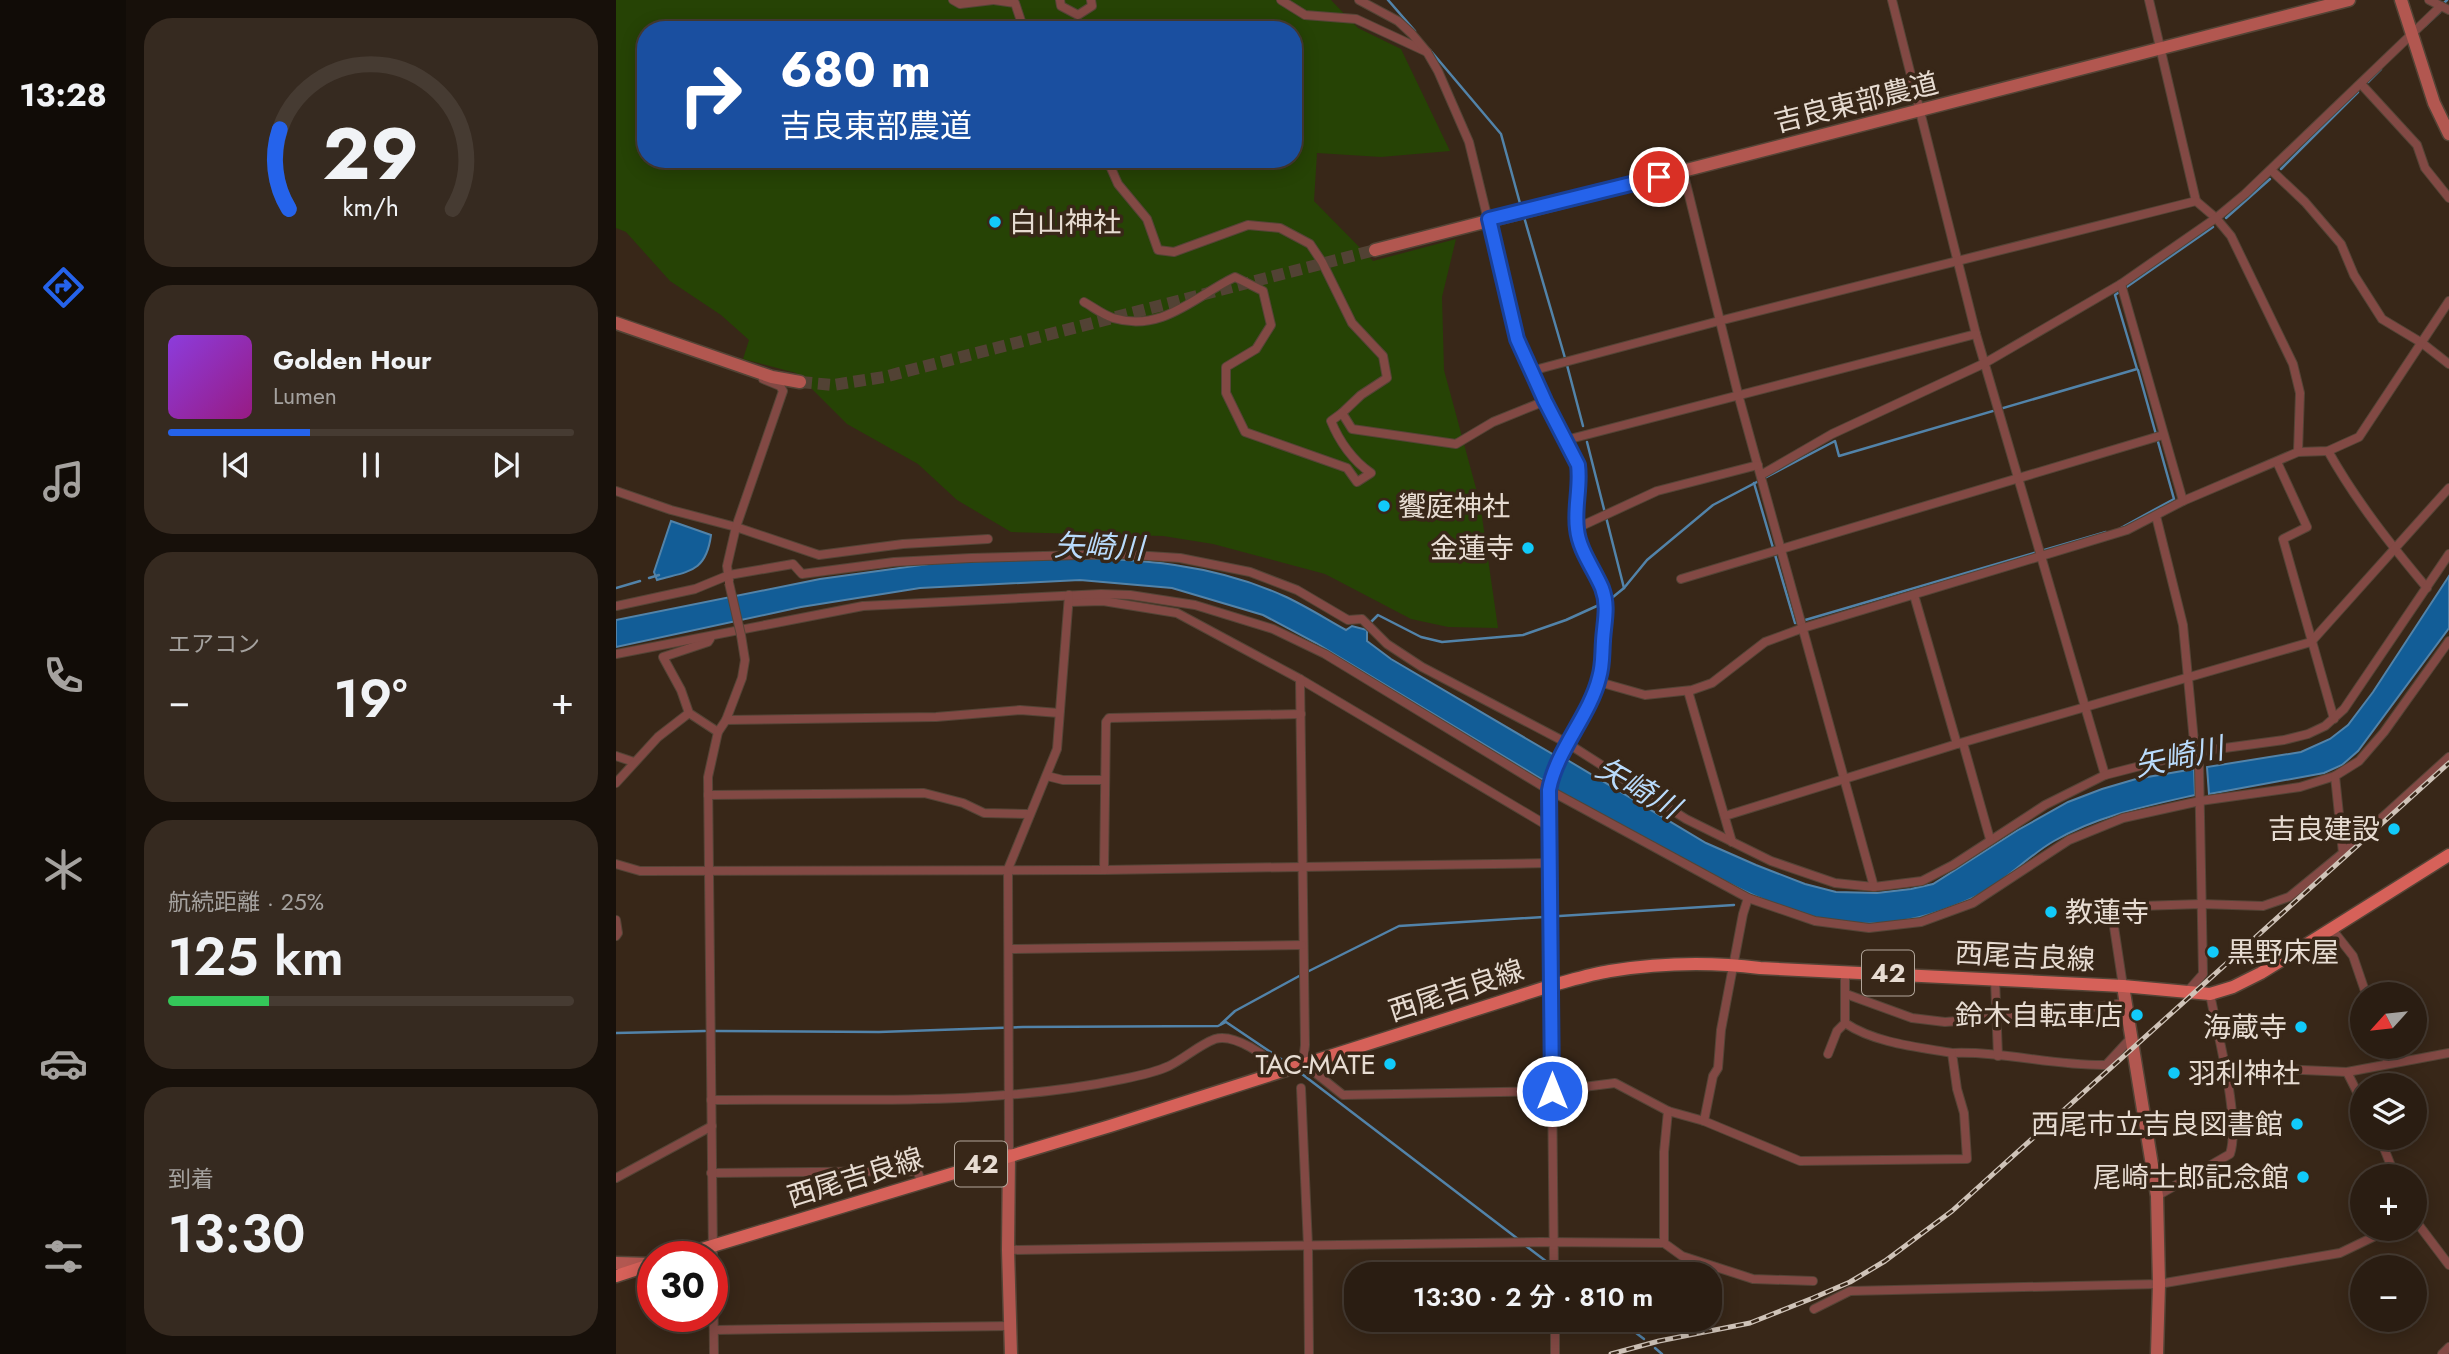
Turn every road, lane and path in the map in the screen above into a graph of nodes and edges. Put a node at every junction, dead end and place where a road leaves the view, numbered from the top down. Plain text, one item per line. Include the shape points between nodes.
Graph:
1 (953, 0) edge
2 (994, 0) edge
3 (1060, 0) edge
4 (1091, 0) edge
5 (1281, 0) edge
6 (1359, 0) edge
7 (1892, 0) edge
8 (2149, 0) edge
9 (2349, 0) edge
10 (2401, 0) edge
11 (2439, 4) edge
12 (1021, 21) edge
13 (2412, 33) junction
14 (2161, 49) junction
15 (1427, 52) junction
16 (2361, 84) junction
17 (1920, 110) junction
18 (2449, 134) edge
19 (1111, 168) edge
20 (2272, 170) junction
21 (1683, 171) junction
22 (2449, 198) edge
23 (2196, 201) junction
24 (2216, 218) junction
25 (1489, 219) junction
26 (1375, 250) tunnel mouth
27 (1959, 261) junction
28 (2121, 284) junction
29 (2449, 301) edge
30 (1084, 302) dead end
31 (1719, 321) junction
32 (616, 323) edge
33 (1976, 334) junction
34 (2422, 343) junction
35 (1985, 363) junction
36 (2449, 364) edge
37 (746, 367) junction
38 (1531, 372) junction
39 (800, 382) tunnel mouth
40 (1738, 394) junction
41 (1545, 401) junction
42 (1342, 413) junction
43 (2163, 435) junction
44 (1566, 440) junction
45 (2328, 452) junction
46 (2298, 453) junction
47 (2277, 462) junction
48 (1758, 465) junction
49 (1761, 475) junction
50 (2020, 479) junction
51 (2449, 488) edge
52 (616, 491) edge
53 (2183, 501) junction
54 (2156, 516) junction
55 (736, 527) junction
56 (1577, 528) junction
57 (988, 539) dead end
58 (2394, 548) junction
59 (1780, 551) junction
60 (2042, 555) junction
61 (2449, 555) edge
62 (729, 579) junction
63 (1681, 579) dead end
64 (2427, 588) junction
65 (1914, 596) junction
66 (1069, 598) junction
67 (616, 606) edge
68 (1803, 628) junction
69 (712, 637) junction
70 (2311, 642) junction
71 (2448, 643) edge
72 (616, 654) edge
73 (2189, 677) junction
74 (1300, 679) junction
75 (1599, 682) junction
76 (1688, 691) junction
77 (2084, 707) junction
78 (689, 713) junction
79 (1059, 713) junction
80 (1301, 715) junction
81 (2334, 719) junction
82 (726, 720) junction
83 (718, 732) junction
84 (1567, 744) junction
85 (1960, 744) junction
86 (2195, 752) junction
87 (616, 756) edge
88 (2449, 757) edge
89 (634, 762) junction
90 (2105, 775) junction
91 (1047, 776) junction
92 (2335, 776) junction
93 (1843, 779) junction
94 (1104, 780) junction
95 (616, 783) edge
96 (1550, 786) junction
97 (708, 795) junction
98 (2200, 797) junction
99 (1030, 814) junction
100 (1725, 816) junction
101 (1548, 826) junction
102 (1990, 839) junction
103 (1732, 842) junction
104 (2343, 853) junction
105 (2449, 855) edge
106 (1550, 863) junction
107 (616, 864) edge
108 (1303, 866) junction
109 (1008, 869) junction
110 (709, 870) junction
111 (1104, 870) junction
112 (1874, 887) junction
113 (1748, 898) junction
114 (2201, 904) junction
115 (616, 920) edge
116 (2331, 928) junction
117 (616, 936) edge
118 (1302, 945) junction
119 (1009, 949) junction
120 (1733, 965) junction
121 (1845, 971) junction
122 (1995, 979) junction
123 (2361, 982) edge
124 (1552, 985) junction
125 (2123, 985) junction
126 (2187, 992) junction
127 (1846, 994) junction
128 (2210, 994) junction
129 (2125, 1003) junction
130 (1997, 1019) junction
131 (1845, 1023) junction
132 (2130, 1039) junction
133 (1952, 1053) junction
134 (2449, 1053) edge
135 (1828, 1054) dead end
136 (1998, 1056) junction
137 (2387, 1059) edge
138 (1303, 1063) junction
139 (2388, 1063) junction
140 (1281, 1070) junction
141 (2226, 1072) junction
142 (2347, 1072) junction
143 (2350, 1078) edge
144 (1301, 1088) dead end
145 (1552, 1091) junction
146 (1010, 1094) junction
147 (711, 1100) junction
148 (1668, 1111) junction
149 (1704, 1121) junction
150 (712, 1126) junction
151 (1009, 1156) junction
152 (711, 1173) junction
153 (616, 1178) edge
154 (922, 1182) junction
155 (2157, 1196) junction
156 (2427, 1236) edge
157 (714, 1241) edge
158 (2365, 1241) edge
159 (728, 1242) edge
160 (1664, 1243) junction
161 (1308, 1246) junction
162 (1555, 1248) junction
163 (1008, 1251) junction
164 (1554, 1262) edge
165 (616, 1263) edge
166 (637, 1264) edge
167 (2449, 1265) edge
168 (637, 1269) edge
169 (616, 1276) edge
170 (1813, 1281) dead end
171 (2159, 1284) junction
172 (1814, 1309) dead end
173 (1010, 1326) junction
174 (728, 1330) edge
175 (714, 1332) edge
176 (1555, 1332) edge
177 (2449, 1347) edge
178 (715, 1354) edge
179 (1011, 1354) edge
180 (1309, 1354) edge
181 (1555, 1354) edge
182 (2157, 1354) edge
183 (2442, 1354) edge

1 - 2 street via 960,4
2 - 12 street via 1015,4
3 - 4 street via 1078,15 1092,6
5 - 15 street via 1305,15 1356,19
6 - 15 street via 1398,21
7 - 17 street
8 - 14 street
9 - 14 street, 吉良東部農道
10 - 13 street
11 - 13 street
13 - 16 street
13 - 18 street
14 - 17 street, 吉良東部農道
14 - 23 street
15 - 25 street via 1469,142
16 - 20 street
16 - 22 street via 2417,145 2425,168
17 - 21 street, 吉良東部農道
17 - 27 street
19 - 42 street via 1147,219 1158,250 1174,252 1248,225 1280,228 1310,244 1352,323 1383,356 1387,378
20 - 24 street
20 - 34 street via 2341,244 2382,319
21 - 25 street, 吉良東部農道
21 - 31 street
23 - 24 street
23 - 27 street
24 - 28 street
24 - 46 street via 2231,236 2293,364 2300,393
25 - 26 street, 吉良東部農道
25 - 38 street via 1510,315
27 - 31 street
27 - 33 street
28 - 35 street
28 - 43 street
29 - 34 street
30 - 42 street via 1113,318 1147,321 1180,311 1235,277 1264,291 1270,325 1256,349 1226,367 1227,393 1245,432 1347,468 1357,482 1371,474 1336,434 1331,421
31 - 38 street
31 - 40 street
32 - 37 street
33 - 35 street
33 - 40 street
34 - 36 street
34 - 45 street via 2359,437
35 - 49 street via 1832,434
35 - 50 street
37 - 39 street
37 - 55 street via 783,391
38 - 41 street
40 - 44 street
40 - 48 street
41 - 42 street via 1456,443 1352,429
41 - 44 street
43 - 50 street
43 - 53 street
44 - 56 street via 1580,476
45 - 46 street
45 - 58 street
46 - 47 street
47 - 53 street
47 - 70 street via 2307,527 2283,539
48 - 49 street
48 - 56 street via 1657,491
49 - 59 street
50 - 59 street
50 - 60 street
51 - 58 street
52 - 55 street
53 - 54 street
54 - 60 street via 2127,530
54 - 73 street via 2183,625
55 - 57 street via 819,555
55 - 62 street via 727,566
56 - 75 street via 1607,606
58 - 64 street
58 - 70 street
59 - 63 street
59 - 68 street
60 - 65 street
60 - 77 street
61 - 64 street
62 - 67 street
62 - 82 street, bridge via 744,660
62 - 84 street via 793,564 802,573 894,562 1117,554 1212,564 1297,590 1348,620 1362,619 1387,644 1422,667
64 - 81 street
65 - 68 street
65 - 85 street
66 - 69 street via 863,606
66 - 74 street via 1177,613
66 - 79 street
66 - 96 street via 1130,595 1195,605 1273,629 1325,654
68 - 76 street via 1765,642 1712,683
68 - 93 street
69 - 72 street
69 - 78 street via 663,657
70 - 73 street
70 - 81 street
71 - 92 street via 2384,732 2359,761
73 - 77 street
73 - 86 street
74 - 80 street
74 - 101 street
75 - 76 street via 1645,695
75 - 84 street
76 - 100 street
77 - 85 street
77 - 90 street
78 - 83 street
78 - 89 street
79 - 82 street via 1020,710 936,717
79 - 91 street via 1057,749
80 - 94 street via 1109,718
80 - 108 street
81 - 86 street via 2318,730 2284,740
82 - 83 street
83 - 97 street
84 - 96 street
84 - 103 street via 1686,819
85 - 93 street
85 - 102 street
86 - 90 street
86 - 98 street
87 - 89 street
88 - 104 street
89 - 95 street
90 - 102 street via 2045,804
91 - 94 street
91 - 99 street
92 - 98 street via 2300,787
92 - 104 street
93 - 100 street
93 - 112 street
94 - 111 street
96 - 101 street
96 - 113 street
97 - 99 street via 924,793 984,813
97 - 110 street
98 - 113 street via 2101,826 2058,846 1973,903 1921,922 1842,926 1797,917
98 - 114 street
99 - 109 street
100 - 103 street
101 - 106 street
102 - 112 street via 1923,881
103 - 112 street via 1835,883
104 - 114 street via 2297,892 2279,901 2263,906
105 - 116 main road, 西尾吉良線 / 42
106 - 108 street
106 - 124 street
107 - 110 street via 640,871
108 - 111 street
108 - 118 street
109 - 110 street
109 - 111 street
109 - 119 street
110 - 147 street
113 - 120 street
114 - 125 street via 2111,907
114 - 126 street via 2203,974
115 - 117 street
116 - 123 street via 2353,956
116 - 128 main road, 西尾吉良線 / 42 via 2261,974
118 - 119 street
118 - 138 street
119 - 146 street
120 - 121 main road, 西尾吉良線 / 42
120 - 124 main road, 西尾吉良線 / 42 via 1674,964 1609,971
120 - 149 street via 1718,1068
121 - 122 main road, 西尾吉良線 / 42
121 - 127 street
122 - 125 main road, 西尾吉良線 / 42
122 - 130 street
124 - 138 main road, 西尾吉良線 / 42
124 - 145 street
125 - 126 main road, 西尾吉良線 / 42
125 - 129 street
126 - 128 main road, 西尾吉良線 / 42
127 - 130 street via 1912,1018 1945,1022
127 - 131 street
128 - 141 street
129 - 130 street
129 - 132 street
130 - 136 street
131 - 133 street via 1895,1042
131 - 135 street
132 - 136 street via 2106,1065
132 - 155 street
133 - 136 street
133 - 149 street via 1967,1159 1800,1161
134 - 139 street
137 - 139 street
138 - 140 main road, 西尾吉良線 / 42
138 - 145 street via 1343,1094
139 - 142 street
140 - 146 street via 1257,1051 1217,1038 1168,1066 1124,1079
140 - 151 main road, 西尾吉良線 / 42
141 - 142 street
141 - 155 street via 2233,1143 2230,1154
142 - 143 street
144 - 161 street
145 - 148 street via 1615,1083
145 - 162 street
146 - 147 street
146 - 151 street
147 - 150 street
148 - 149 street
148 - 160 street
150 - 152 street
150 - 153 street
151 - 154 main road, 西尾吉良線 / 42
151 - 163 street
152 - 154 street via 917,1171
152 - 157 street
154 - 159 main road, 西尾吉良線 / 42
155 - 171 street
156 - 167 street
158 - 171 street via 2340,1253
160 - 162 street
160 - 170 street via 1682,1256 1753,1279
161 - 162 street via 1540,1242
161 - 163 street
161 - 180 street
162 - 164 street
163 - 173 street
165 - 166 street
168 - 169 main road
171 - 172 street via 1850,1291
171 - 182 street
173 - 174 street
173 - 179 street
175 - 178 street
176 - 181 street
177 - 183 street

